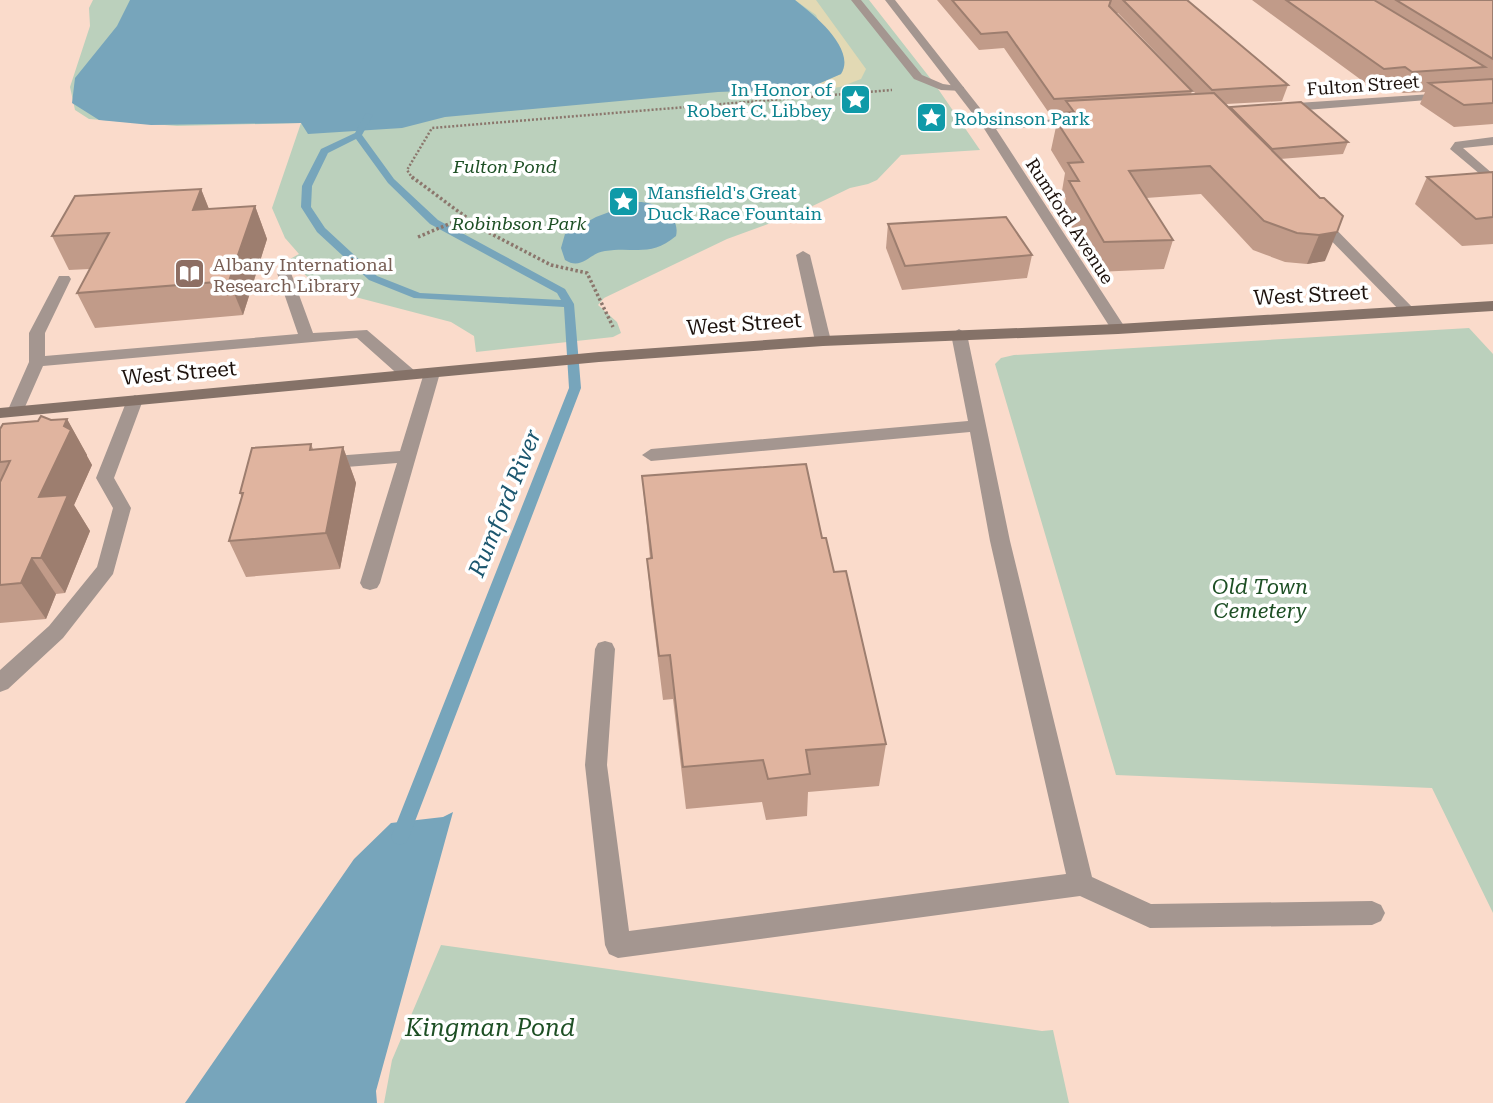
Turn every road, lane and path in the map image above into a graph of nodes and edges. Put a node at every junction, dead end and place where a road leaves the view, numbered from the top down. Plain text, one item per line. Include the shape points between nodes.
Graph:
1 (856, 0) edge
2 (890, 0) edge
3 (930, 82) junction
4 (960, 89) junction
5 (1463, 94) edge
6 (1263, 110) edge
7 (1092, 121) edge
8 (988, 126) junction
9 (1493, 141) edge
10 (1493, 181) edge
11 (1307, 209) edge
12 (464, 217) junction
13 (418, 237) dead end
14 (803, 256) dead end
15 (284, 273) dead end
16 (64, 279) dead end
17 (1492, 307) edge
18 (1409, 312) junction
19 (1118, 328) junction
20 (959, 334) junction
21 (307, 338) junction
22 (823, 341) junction
23 (627, 355) junction
24 (37, 362) junction
25 (432, 373) junction
26 (409, 375) junction
27 (135, 400) junction
28 (7, 412) edge
29 (978, 426) junction
30 (651, 455) dead end
31 (407, 456) junction
32 (296, 465) edge
33 (370, 583) dead end
34 (606, 649) dead end
35 (0, 683) edge
36 (1081, 884) junction
37 (1372, 913) dead end

1 - 3 street via 918,77
2 - 4 street, Rumford Avenue
3 - 4 street
3 - 12 path via 915,88 432,128 407,170
4 - 8 street, Rumford Avenue
5 - 6 street, Fulton Street
7 - 8 street
8 - 19 street, Rumford Avenue
9 - 10 street via 1456,149
11 - 18 street
12 - 13 path
12 - 23 path via 551,265 587,273
14 - 22 street
15 - 21 street
16 - 24 street via 37,333
17 - 18 main road, West Street
18 - 19 main road, West Street
19 - 20 main road, West Street
20 - 22 main road, West Street
20 - 29 street
21 - 24 street
21 - 26 street via 361,333
22 - 23 main road, West Street
23 - 25 main road, West Street
24 - 28 street
25 - 26 main road, West Street
25 - 31 street
26 - 27 main road, West Street
27 - 28 main road, West Street
27 - 35 street via 105,478 122,508 106,569 56,632
29 - 30 street
29 - 36 street via 1000,541
31 - 32 street
31 - 33 street
34 - 36 street via 596,765 618,945
36 - 37 street via 1150,916

